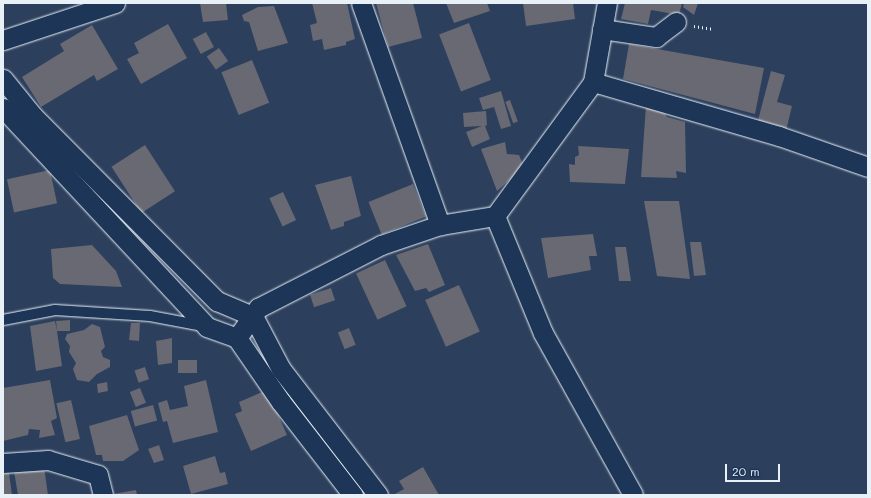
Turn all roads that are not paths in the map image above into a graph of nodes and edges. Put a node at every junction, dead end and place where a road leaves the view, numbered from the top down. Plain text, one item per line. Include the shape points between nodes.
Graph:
1 (115, 3) edge
2 (362, 3) edge
3 (607, 3) edge
4 (676, 22) dead end
5 (602, 29) junction
6 (3, 40) edge
7 (3, 79) edge
8 (593, 82) junction
9 (3, 108) edge
10 (868, 167) edge
11 (495, 216) junction
12 (440, 225) junction
13 (253, 316) junction
14 (3, 320) edge
15 (207, 327) junction
16 (237, 338) junction
17 (3, 463) edge
18 (103, 495) edge
19 (353, 495) edge
20 (378, 495) edge
21 (633, 495) edge

1 - 6 street
2 - 12 street
3 - 5 street
4 - 5 street via 656,37
5 - 8 street
7 - 13 street via 33,116 217,301
8 - 10 street via 779,136
8 - 11 street
9 - 15 street
11 - 12 street
11 - 21 street via 543,333
12 - 13 street via 381,245 258,308
13 - 16 street
13 - 20 street via 281,369
14 - 15 lane via 55,310 150,316
15 - 16 street
16 - 19 street via 281,402
17 - 18 street via 48,460 98,475

